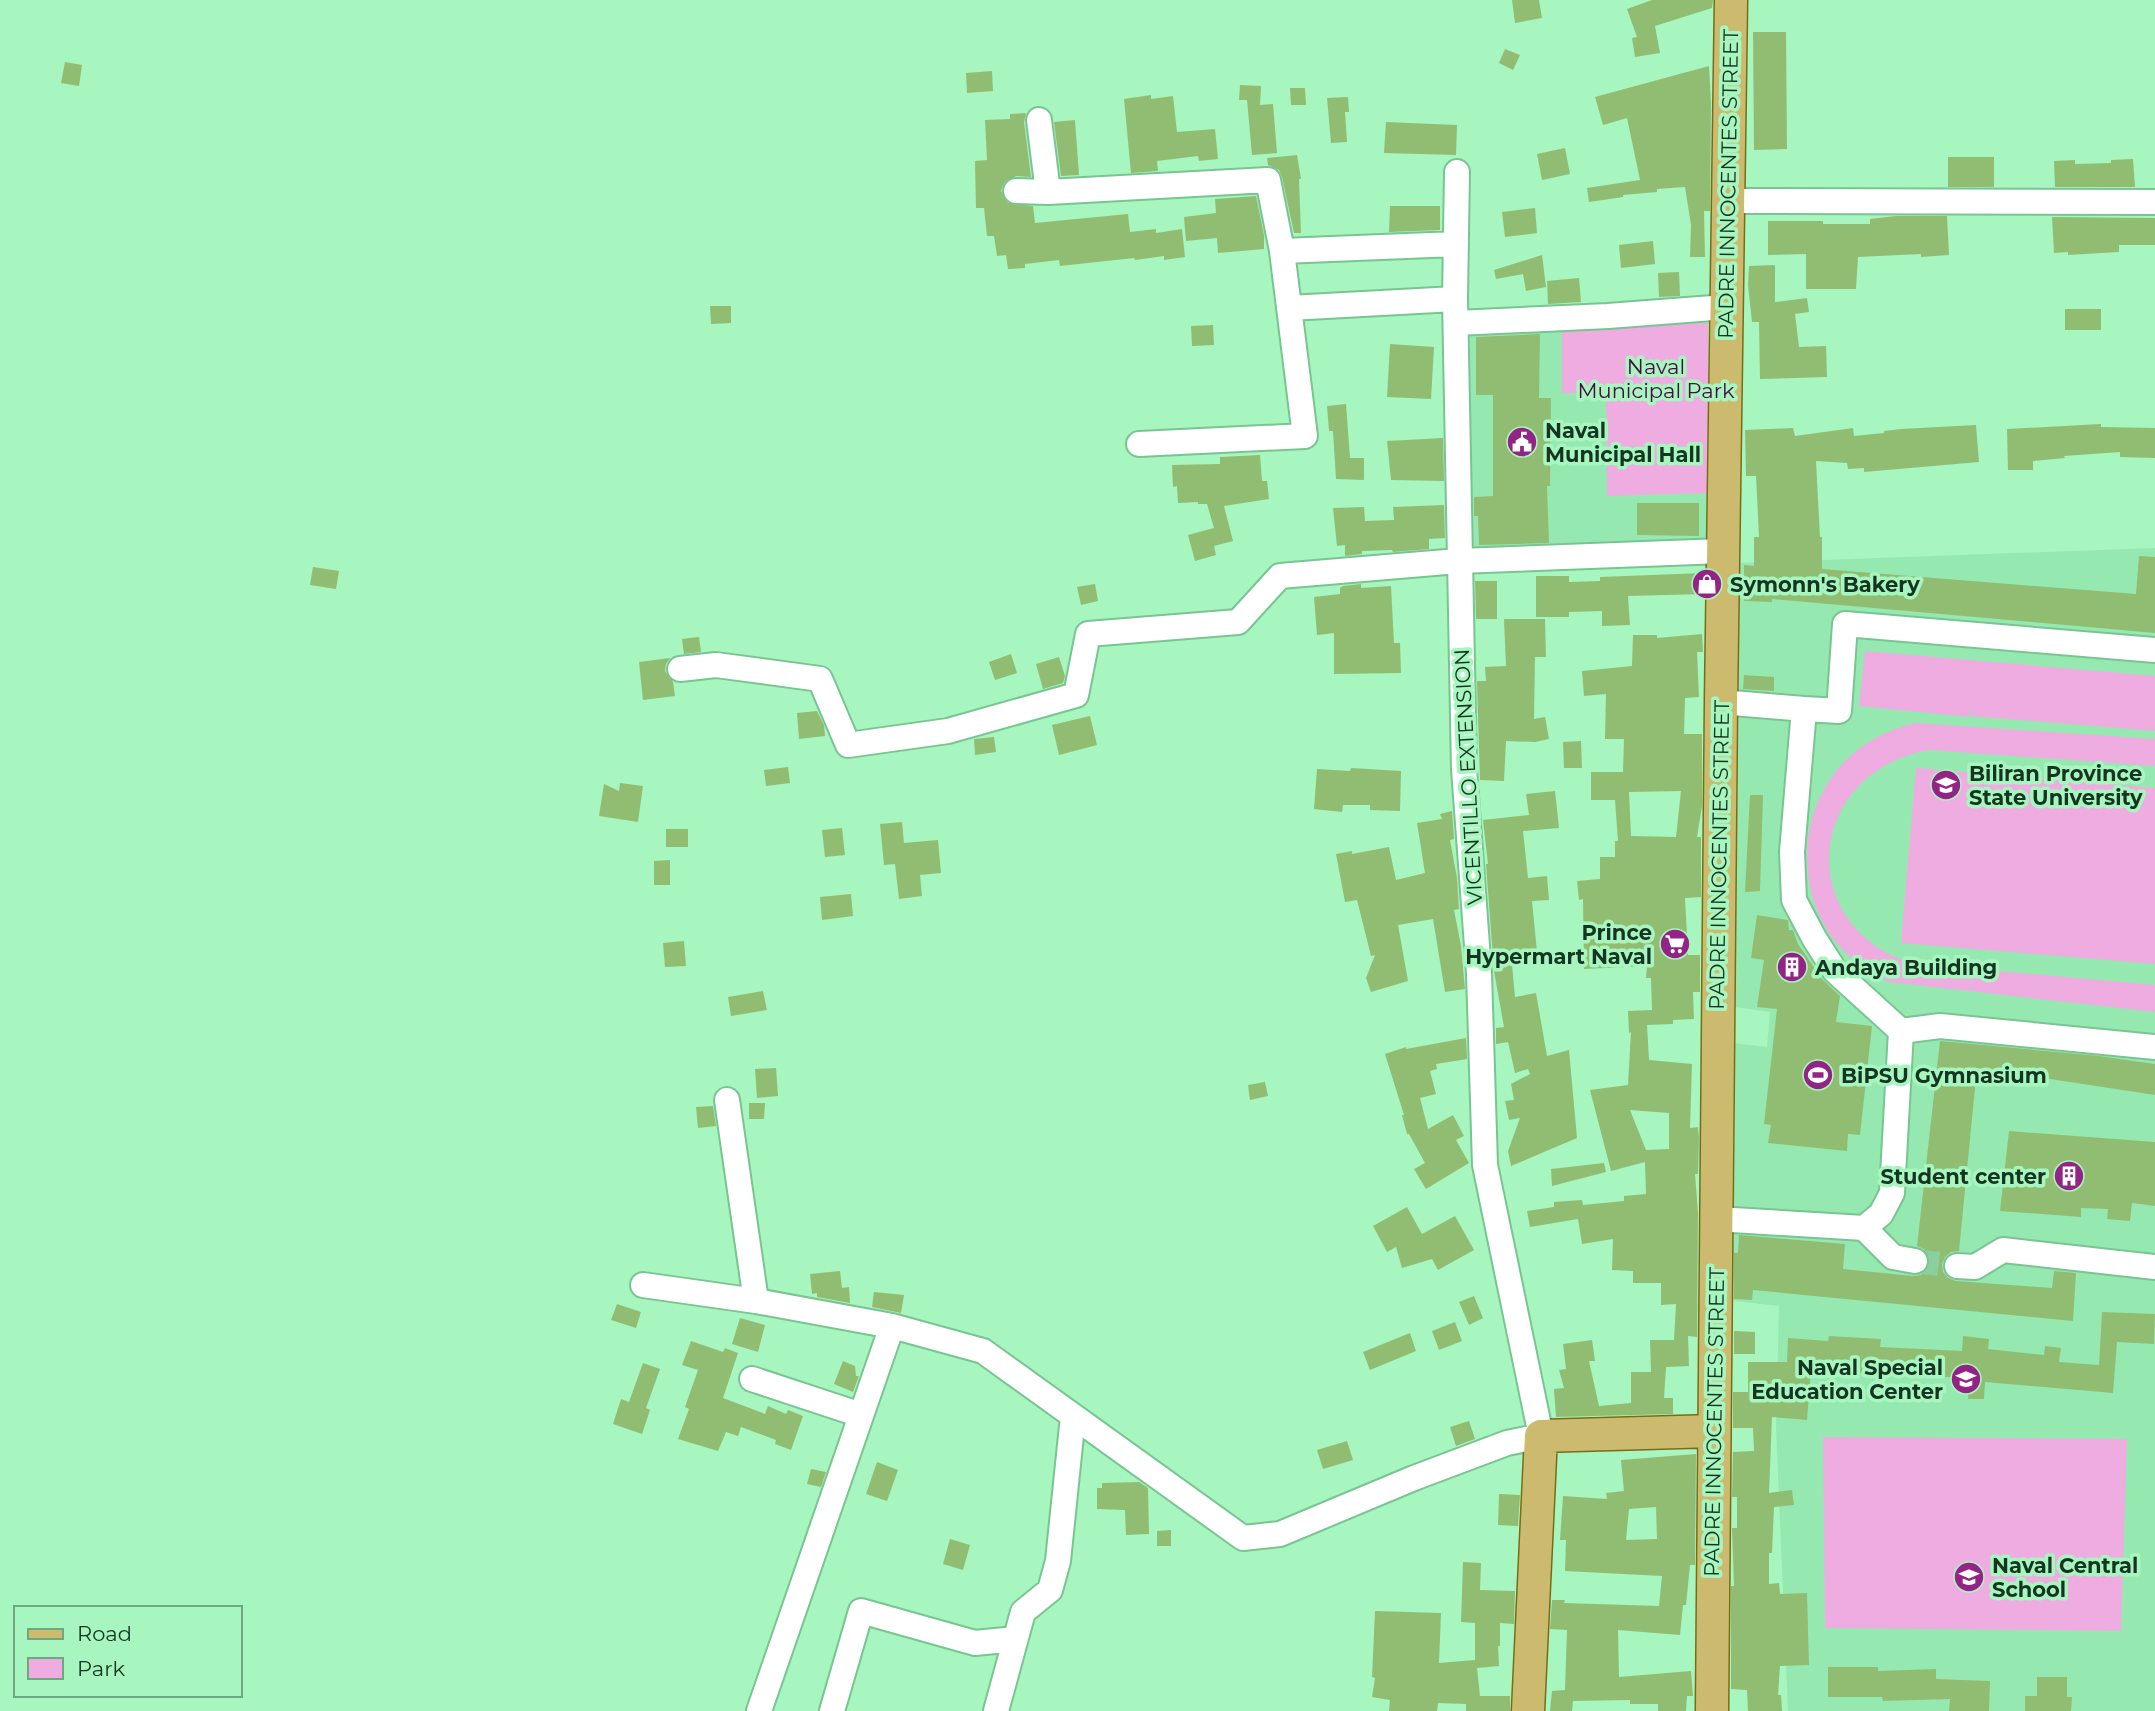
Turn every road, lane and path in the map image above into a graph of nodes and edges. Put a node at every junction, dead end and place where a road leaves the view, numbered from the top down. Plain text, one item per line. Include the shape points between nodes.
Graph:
1 (1731, 0) edge
2 (1039, 120) dead end
3 (1457, 172) dead end
4 (1016, 191) dead end
5 (1048, 192) junction
6 (1728, 201) junction
7 (2155, 202) edge
8 (1456, 244) junction
9 (1282, 251) junction
10 (1726, 307) junction
11 (1289, 308) junction
12 (1455, 311) junction
13 (1139, 444) dead end
14 (1723, 551) junction
15 (1458, 561) junction
16 (2155, 650) edge
17 (680, 668) dead end
18 (1721, 702) junction
19 (1804, 709) junction
20 (1901, 1031) junction
21 (2155, 1047) edge
22 (727, 1100) dead end
23 (1716, 1219) junction
24 (1864, 1228) junction
25 (1916, 1261) tunnel mouth
26 (1957, 1266) tunnel mouth
27 (2155, 1267) edge
28 (643, 1285) dead end
29 (756, 1301) junction
30 (892, 1326) junction
31 (752, 1379) dead end
32 (861, 1415) junction
33 (1073, 1416) junction
34 (1714, 1431) junction
35 (1541, 1436) junction
36 (1015, 1639) junction
37 (760, 1711) edge
38 (832, 1711) edge
39 (996, 1711) edge
40 (1528, 1711) edge
41 (1712, 1711) edge

1 - 6 main road, PADRE INNOCENTES STREET
2 - 5 street
3 - 8 street, VICENTILLO EXTENSION
4 - 5 street
5 - 9 street via 1268,180
6 - 7 street
6 - 10 main road, PADRE INNOCENTES STREET
8 - 9 street
8 - 12 street, VICENTILLO EXTENSION
9 - 11 street
10 - 12 street via 1608,316
10 - 14 main road, PADRE INNOCENTES STREET
11 - 12 street
11 - 13 street via 1305,436
12 - 15 street, VICENTILLO EXTENSION
14 - 15 street
14 - 18 main road, PADRE INNOCENTES STREET
15 - 17 street via 1280,576 1238,622 1088,634 1076,695 948,731 848,745 820,678 716,666
15 - 35 street, VICENTILLO EXTENSION via 1485,1165
16 - 19 street via 1845,624 1839,711
18 - 19 street
18 - 23 main road, PADRE INNOCENTES STREET
19 - 20 street via 1792,852 1794,900 1835,971
20 - 21 street via 1940,1027
20 - 24 street via 1892,1193 1881,1214
22 - 29 street
23 - 24 street
23 - 34 main road, PADRE INNOCENTES STREET
24 - 25 street via 1893,1257
26 - 27 street via 1975,1267 2003,1250
28 - 29 street
29 - 30 street
30 - 32 street
30 - 33 street via 983,1352
31 - 32 street
32 - 37 street
33 - 35 street via 1243,1538 1280,1534 1507,1443
33 - 36 street via 1056,1571 1051,1590 1023,1612
34 - 35 main road
34 - 41 main road, PADRE INNOCENTES STREET
35 - 40 main road, VICENTILLO EXTENSION
36 - 38 street via 975,1643 861,1611
36 - 39 street

